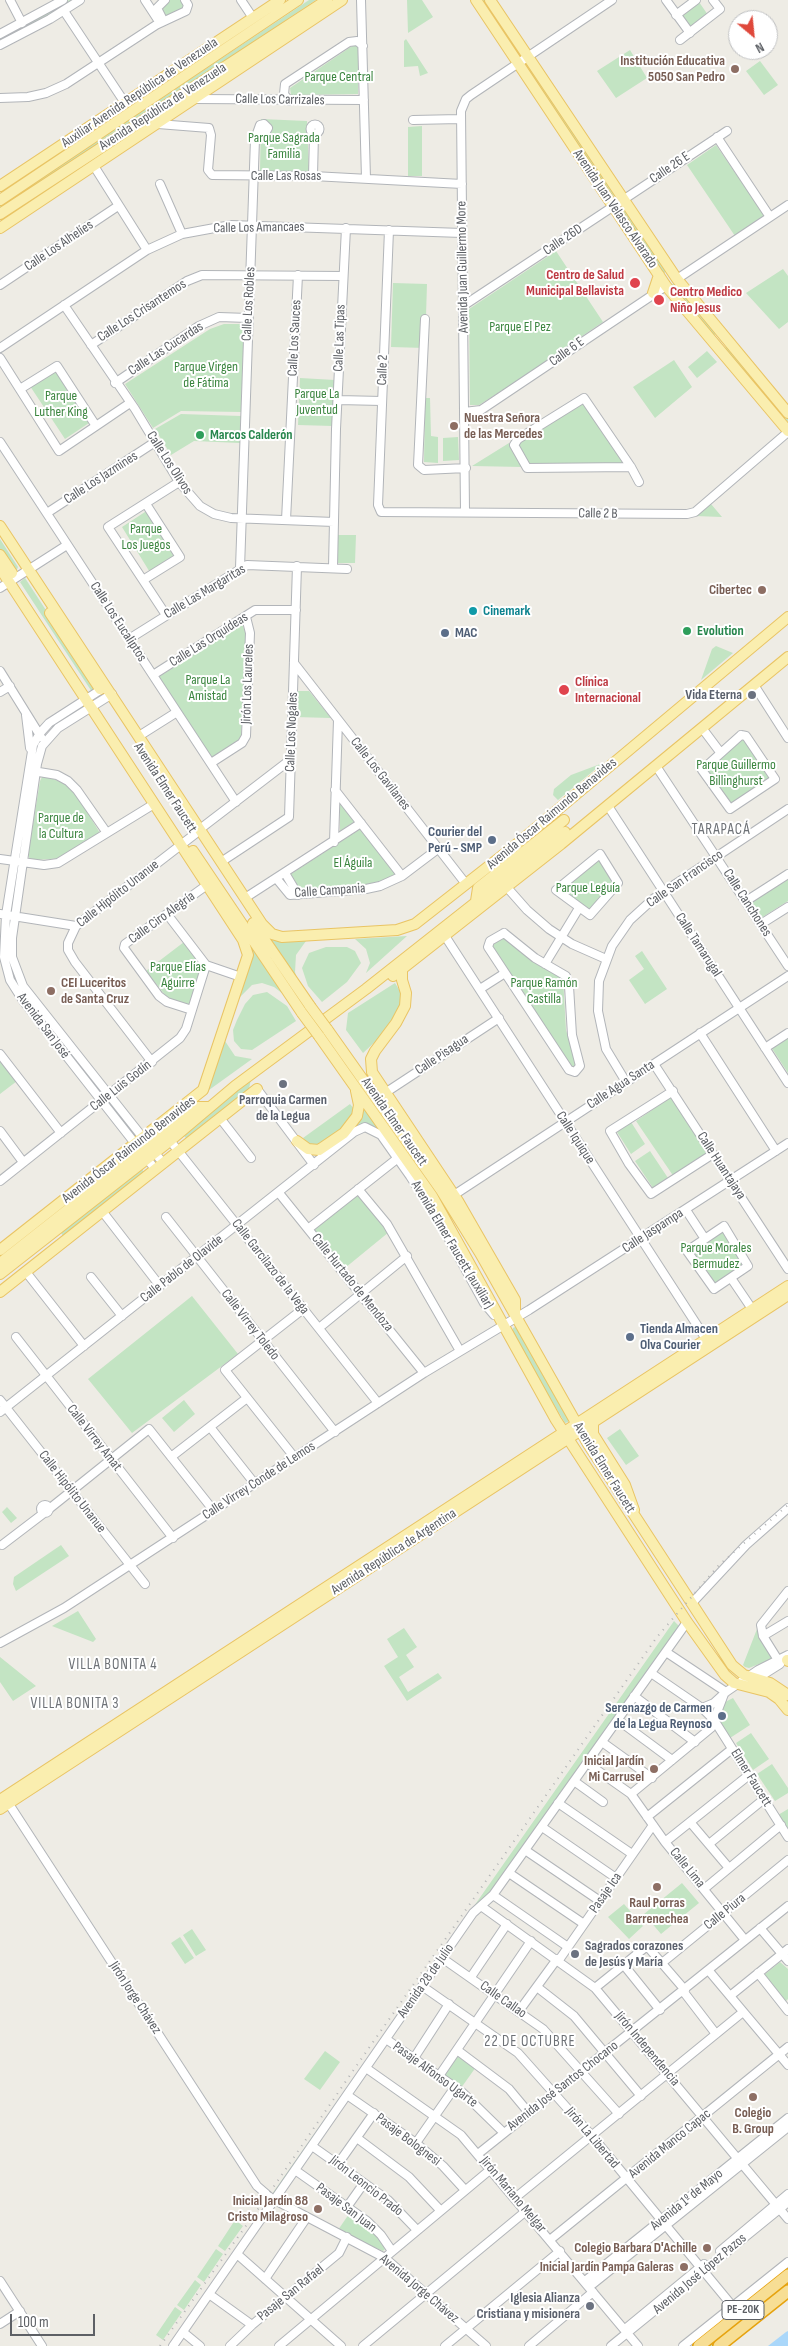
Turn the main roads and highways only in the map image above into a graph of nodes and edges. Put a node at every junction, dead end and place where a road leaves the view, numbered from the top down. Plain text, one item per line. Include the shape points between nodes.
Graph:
1 (280, 0) edge
2 (298, 0) edge
3 (327, 0) edge
4 (342, 0) edge
5 (476, 0) edge
6 (490, 0) edge
7 (218, 72) junction
8 (211, 88) junction
9 (147, 89) junction
10 (160, 92) junction
11 (193, 100) junction
12 (143, 103) junction
13 (163, 108) junction
14 (0, 186) edge
15 (0, 200) edge
16 (0, 214) edge
17 (0, 228) edge
18 (675, 277) junction
19 (663, 281) junction
20 (653, 293) road end
21 (727, 339) junction
22 (718, 346) junction
23 (788, 413) edge
24 (788, 432) edge
25 (0, 526) edge
26 (0, 538) edge
27 (0, 555) edge
28 (0, 568) edge
29 (15, 578) edge
30 (788, 617) edge
31 (788, 657) edge
32 (106, 692) junction
33 (91, 702) junction
34 (553, 813) junction
35 (564, 820) dead end
36 (564, 832) dead end
37 (547, 834) junction
38 (191, 837) junction
39 (512, 848) junction
40 (536, 848) junction
41 (533, 867) junction
42 (502, 881) junction
43 (464, 886) junction
44 (479, 898) junction
45 (285, 937) joint
46 (242, 940) joint
47 (402, 970) junction
48 (366, 989) junction
49 (353, 1083) junction
50 (258, 1089) road end
51 (208, 1107) junction
52 (296, 1141) road end
53 (145, 1149) junction
54 (430, 1173) junction
55 (444, 1179) junction
56 (452, 1199) junction
57 (440, 1210) junction
58 (49, 1225) junction
59 (470, 1236) junction
60 (63, 1242) junction
61 (458, 1243) junction
62 (4, 1251) edge
63 (470, 1262) junction
64 (489, 1262) junction
65 (0, 1263) edge
66 (0, 1274) edge
67 (788, 1286) edge
68 (0, 1292) edge
69 (788, 1295) edge
70 (508, 1303) junction
71 (516, 1316) junction
72 (593, 1422) junction
73 (578, 1427) junction
74 (566, 1435) junction
75 (637, 1520) junction
76 (747, 1682) junction
77 (788, 1695) edge
78 (788, 1710) edge
79 (3, 1803) edge
80 (788, 2275) edge
81 (776, 2284) junction
82 (786, 2292) edge
83 (699, 2346) edge
84 (719, 2346) edge

1 - 9 main road, Auxiliar Avenida República de Venezuela
2 - 10 main road, Avenida República de Venezuela
3 - 7 main road, Avenida República de Venezuela
4 - 8 main road
5 - 19 main road, Avenida Juan Velasco Alvarado
6 - 18 main road, Avenida Juan Velasco Alvarado
7 - 8 main road
7 - 13 main road, Avenida República de Venezuela
8 - 11 main road
9 - 10 main road
9 - 12 main road
9 - 14 main road, Auxiliar Avenida República de Venezuela
10 - 12 main road, Avenida República de Venezuela
11 - 13 main road
11 - 17 main road
12 - 15 main road, Avenida República de Venezuela
13 - 16 main road, Avenida República de Venezuela
18 - 19 main road
18 - 21 main road, Avenida Juan Velasco Alvarado
19 - 20 main road
19 - 22 main road, Avenida Juan Velasco Alvarado
21 - 22 main road
21 - 23 main road, Avenida Juan Velasco Alvarado
22 - 24 main road, Avenida Juan Velasco Alvarado
25 - 29 main road, Avenida Elmer Faucett
26 - 29 main road, Avenida Elmer Faucett
27 - 29 main road, Avenida Elmer Faucett
28 - 29 main road, Avenida Elmer Faucett
29 - 32 main road, Avenida Elmer Faucett
29 - 33 main road, Avenida Elmer Faucett
30 - 34 main road, Avenida Óscar Raimundo Benavides
31 - 41 main road, Avenida Óscar Raimundo Benavides
32 - 38 main road, Avenida Elmer Faucett via 139,736
32 - 38 main road, Avenida Elmer Faucett via 186,819
33 - 38 main road, Avenida Elmer Faucett
33 - 38 main road, Avenida Elmer Faucett via 154,804
34 - 37 main road via 553,826
34 - 39 main road, Avenida Óscar Raimundo Benavides
35 - 37 main road, Avenida Óscar Raimundo Benavides
36 - 40 main road, Avenida Óscar Raimundo Benavides
37 - 40 main road, Avenida Óscar Raimundo Benavides
38 - 45 main road, Avenida Elmer Faucett via 222,862 265,928 274,935
38 - 46 main road, Avenida Elmer Faucett via 190,858
38 - 49 main road, Avenida Elmer Faucett, bridge via 302,1013
38 - 54 main road, Avenida Elmer Faucett, bridge
39 - 40 main road
39 - 43 main road, Avenida Óscar Raimundo Benavides
40 - 41 main road
40 - 42 main road, Avenida Óscar Raimundo Benavides
41 - 42 main road, Avenida Óscar Raimundo Benavides
42 - 44 main road, Avenida Óscar Raimundo Benavides
42 - 44 main road, Avenida Óscar Raimundo Benavides
43 - 44 main road
43 - 45 main road, Avenida Óscar Raimundo Benavides via 407,928
44 - 47 main road, Avenida Óscar Raimundo Benavides via 445,936
44 - 48 main road, Avenida Óscar Raimundo Benavides
46 - 53 main road, Avenida Óscar Raimundo Benavides via 248,955 203,1090
47 - 48 main road, Avenida Óscar Raimundo Benavides via 382,984
47 - 55 main road, Avenida Elmer Faucett (auxiliar) via 406,1000 396,1023 371,1059 372,1072
48 - 51 main road, Avenida Óscar Raimundo Benavides
49 - 52 main road via 359,1110 349,1128 319,1150 308,1149
49 - 57 main road, Avenida Elmer Faucett
50 - 60 main road
51 - 53 main road, Avenida Óscar Raimundo Benavides via 171,1140
51 - 53 main road, Avenida Óscar Raimundo Benavides via 198,1107
53 - 58 main road, Avenida Óscar Raimundo Benavides
53 - 58 main road, Avenida Óscar Raimundo Benavides
54 - 55 main road
54 - 56 main road, Avenida Elmer Faucett
55 - 56 main road, Avenida Elmer Faucett (auxiliar)
56 - 57 main road via 442,1201
56 - 59 main road, Avenida Elmer Faucett
56 - 64 main road, Avenida Elmer Faucett (auxiliar)
57 - 61 main road, Avenida Elmer Faucett
58 - 60 main road
58 - 62 main road, Avenida Óscar Raimundo Benavides
58 - 66 main road, Avenida Óscar Raimundo Benavides
59 - 61 main road via 461,1236
59 - 64 main road, Avenida Elmer Faucett
60 - 68 main road
61 - 63 main road, Avenida Elmer Faucett
62 - 65 main road, Avenida Óscar Raimundo Benavides
63 - 70 main road via 487,1279 503,1305
63 - 74 main road, Avenida Elmer Faucett via 500,1323
64 - 70 main road, Avenida Elmer Faucett
64 - 71 main road, Avenida Elmer Faucett (auxiliar) via 514,1300
67 - 73 main road, Avenida República de Argentina
69 - 72 main road, Avenida República de Argentina
70 - 71 main road, Avenida Elmer Faucett
71 - 73 main road, Avenida Elmer Faucett
72 - 73 main road, Avenida República de Argentina
72 - 75 main road via 594,1434 625,1485
73 - 74 main road, Avenida República de Argentina
73 - 75 main road, Avenida Elmer Faucett
74 - 76 main road, Avenida Elmer Faucett via 725,1675
74 - 79 main road, Avenida República de Argentina
75 - 76 main road, Avenida Elmer Faucett via 732,1665
76 - 77 main road, Avenida Elmer Faucett via 778,1687
76 - 78 main road, Avenida Elmer Faucett via 779,1698
80 - 81 highway, PE-20K
81 - 82 highway
81 - 83 highway, PE-20K via 736,2310
82 - 84 highway, PE-20K

